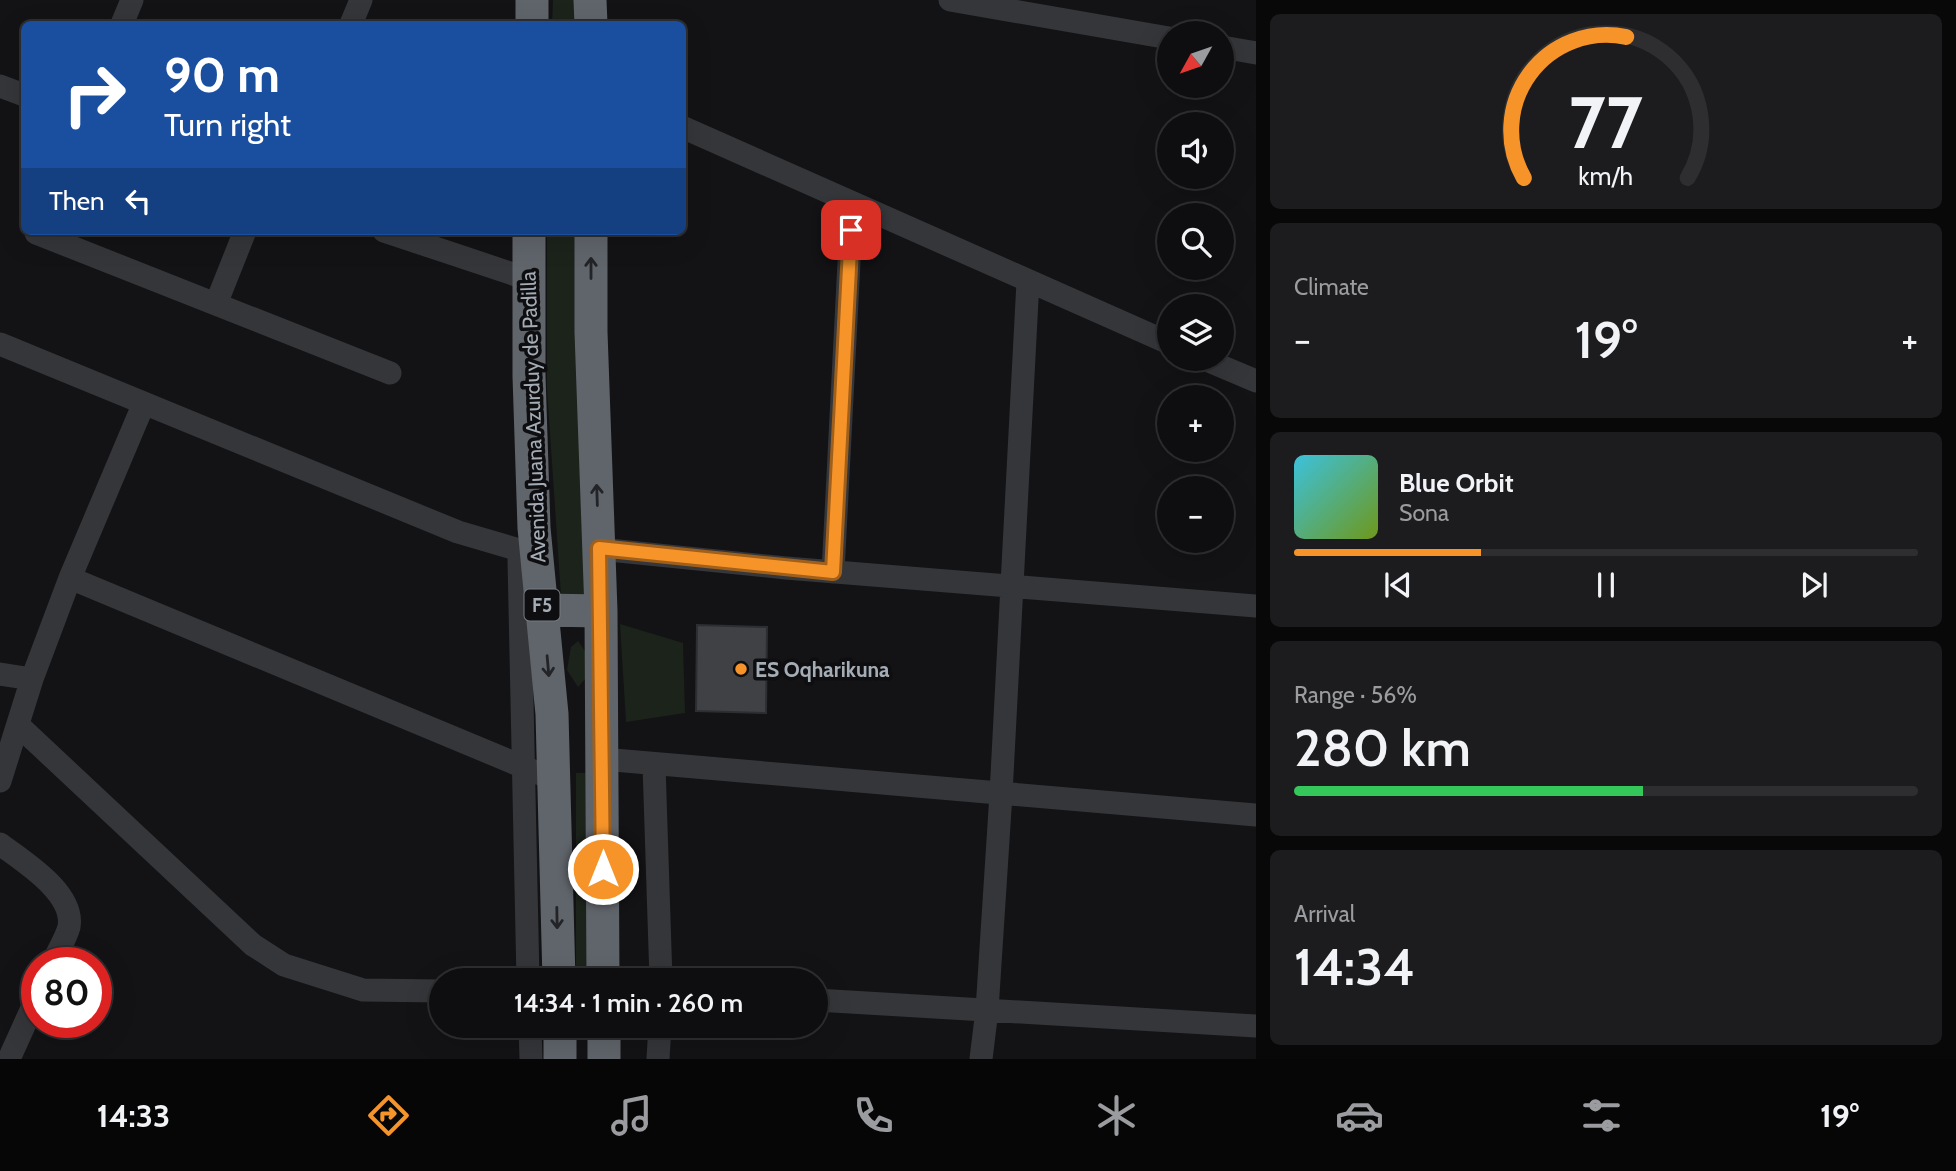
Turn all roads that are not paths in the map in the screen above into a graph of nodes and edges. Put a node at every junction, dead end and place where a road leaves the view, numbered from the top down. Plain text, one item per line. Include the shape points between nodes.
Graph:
1 (132, 0) edge
2 (361, 0) edge
3 (532, 0) edge
4 (590, 0) edge
5 (950, 0) edge
6 (123, 21) edge
7 (352, 21) edge
8 (532, 21) edge
9 (591, 21) edge
10 (1157, 36) edge
11 (1234, 49) edge
12 (1256, 53) edge
13 (0, 86) edge
14 (21, 94) edge
15 (686, 129) edge
16 (852, 204) junction
17 (41, 235) edge
18 (243, 235) edge
19 (396, 235) edge
20 (528, 235) edge
21 (591, 235) edge
22 (528, 279) junction
23 (1028, 281) junction
24 (216, 304) junction
25 (1157, 338) edge
26 (0, 344) edge
27 (1231, 371) edge
28 (390, 373) dead end
29 (1256, 382) edge
30 (144, 403) junction
31 (599, 548) junction
32 (519, 550) junction
33 (833, 572) junction
34 (70, 578) junction
35 (1012, 586) junction
36 (1256, 606) edge
37 (543, 610) junction
38 (601, 611) junction
39 (0, 674) edge
40 (32, 679) junction
41 (552, 714) junction
42 (602, 716) junction
43 (18, 725) junction
44 (602, 759) junction
45 (523, 765) junction
46 (654, 765) junction
47 (0, 780) edge
48 (555, 780) junction
49 (1001, 794) junction
50 (1256, 815) edge
51 (0, 844) edge
52 (59, 947) edge
53 (528, 968) edge
54 (559, 968) edge
55 (603, 968) edge
56 (661, 968) edge
57 (429, 991) edge
58 (828, 1001) edge
59 (987, 1010) junction
60 (1256, 1026) edge
61 (21, 1032) edge
62 (530, 1038) edge
63 (560, 1038) edge
64 (604, 1038) edge
65 (659, 1038) edge
66 (9, 1059) edge
67 (531, 1059) edge
68 (560, 1059) edge
69 (604, 1059) edge
70 (658, 1059) edge
71 (981, 1059) edge

1 - 6 street
2 - 7 street
3 - 8 highway
4 - 9 highway
5 - 10 street
11 - 12 street
13 - 14 street
15 - 16 street
16 - 23 street
16 - 33 street
17 - 24 street
18 - 24 street
19 - 22 street
20 - 22 highway, Avenida Juana Azurduy de Padilla / F5
31 -> 21 highway
22 - 37 highway, Avenida Juana Azurduy de Padilla / F5 via 534,527
23 - 25 street
23 - 35 street
24 - 28 street
26 - 30 street
27 - 29 street
30 - 32 street via 458,532
30 - 34 street
31 - 33 street
31 - 38 highway
32 - 37 street
32 - 45 street
33 - 35 street
34 - 40 street
34 - 45 street
35 - 36 street
35 - 49 street
37 - 38 highway
37 -> 41 highway, Avenida Juana Azurduy de Padilla / F5
38 - 42 highway
39 - 40 street
40 - 43 street
41 - 42 highway
41 - 48 highway, Avenida Juana Azurduy de Padilla / F5
42 - 44 highway
43 - 47 street
43 - 57 street via 253,945 284,965 363,990
44 - 46 street
44 - 55 highway
45 - 48 street
45 - 53 street
46 - 49 street
46 - 56 street
48 -> 54 highway, Avenida Juana Azurduy de Padilla / F5
49 - 50 street
49 - 59 street
51 - 52 street via 57,892 69,908 69,927
58 - 59 street
59 - 60 street
59 - 71 street
61 - 66 street
62 - 67 street
63 - 68 highway
64 - 69 highway
65 - 70 street

